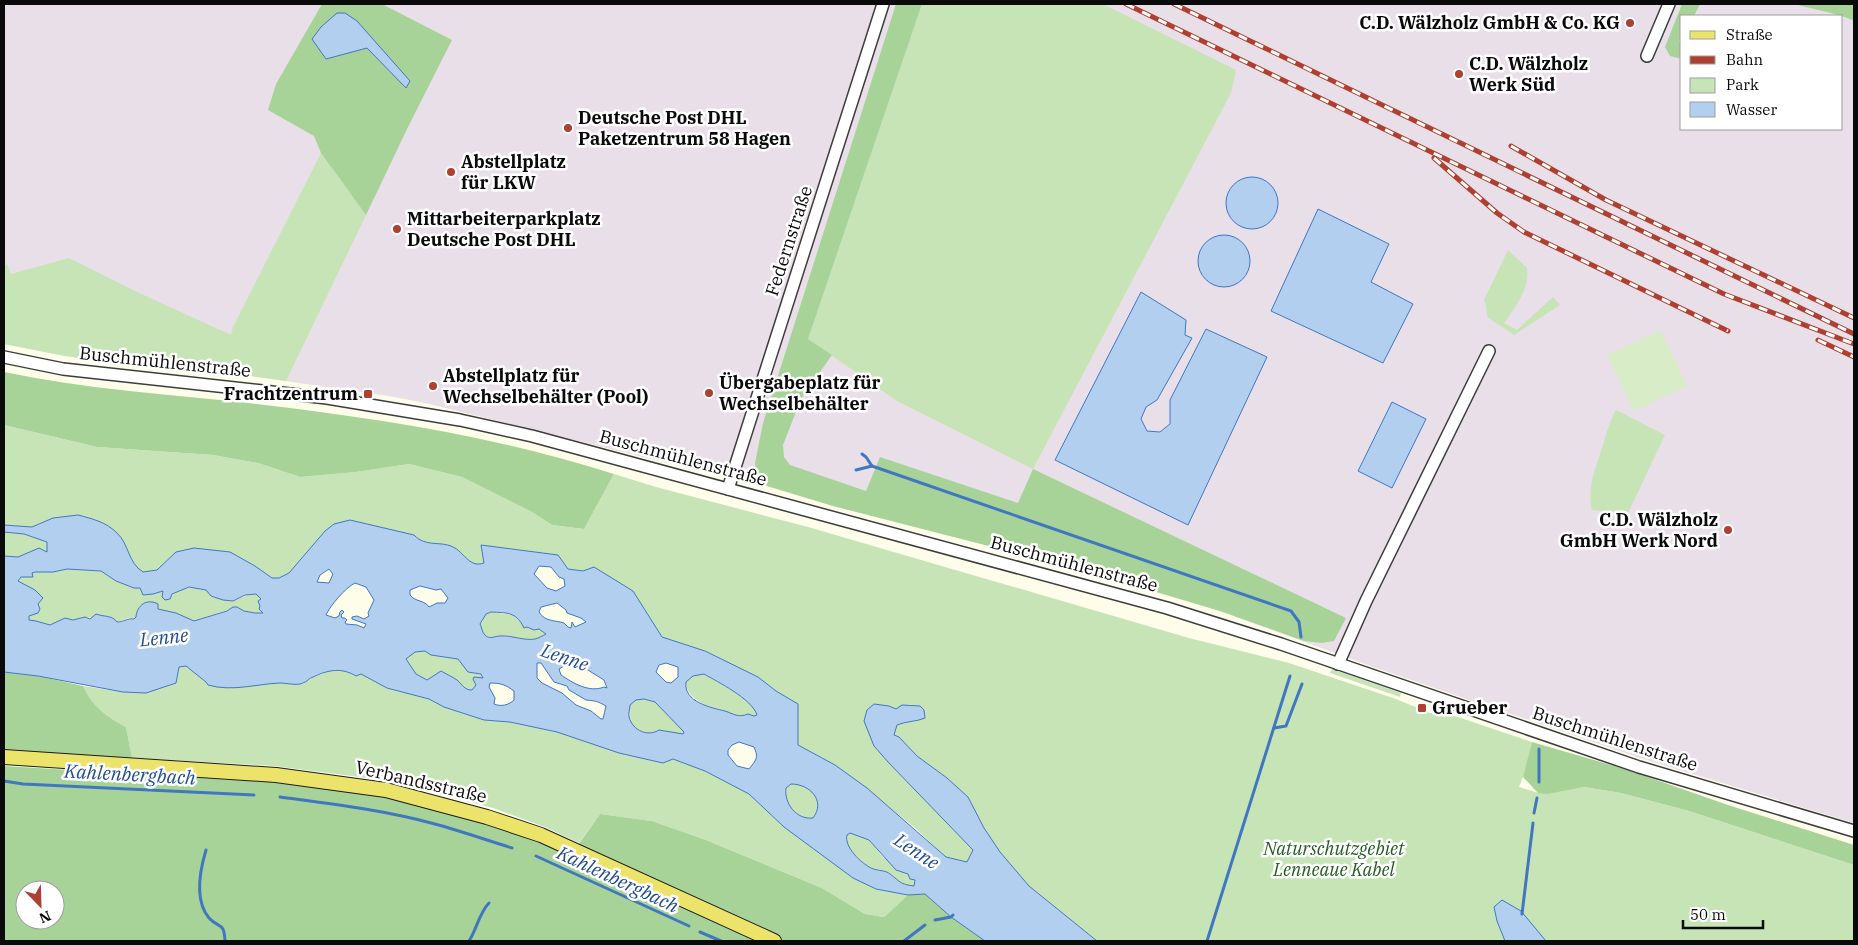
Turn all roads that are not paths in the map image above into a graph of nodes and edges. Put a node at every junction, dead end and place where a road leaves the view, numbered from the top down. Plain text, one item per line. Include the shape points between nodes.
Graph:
1 (883, 4) edge
2 (1668, 4) edge
3 (1647, 56) dead end
4 (1489, 351) dead end
5 (4, 357) edge
6 (728, 489) junction
7 (1338, 664) junction
8 (4, 757) edge
9 (1854, 832) edge
10 (774, 941) edge

1 - 6 street, Federnstraße
2 - 3 street
4 - 7 street
5 - 6 street, Buschmühlenstraße via 63,369 328,398 460,420
6 - 7 street, Buschmühlenstraße via 1167,608
7 - 9 street, Buschmühlenstraße via 1639,767
8 - 10 main road, Verbandsstraße via 276,775 386,790 487,816 541,835

